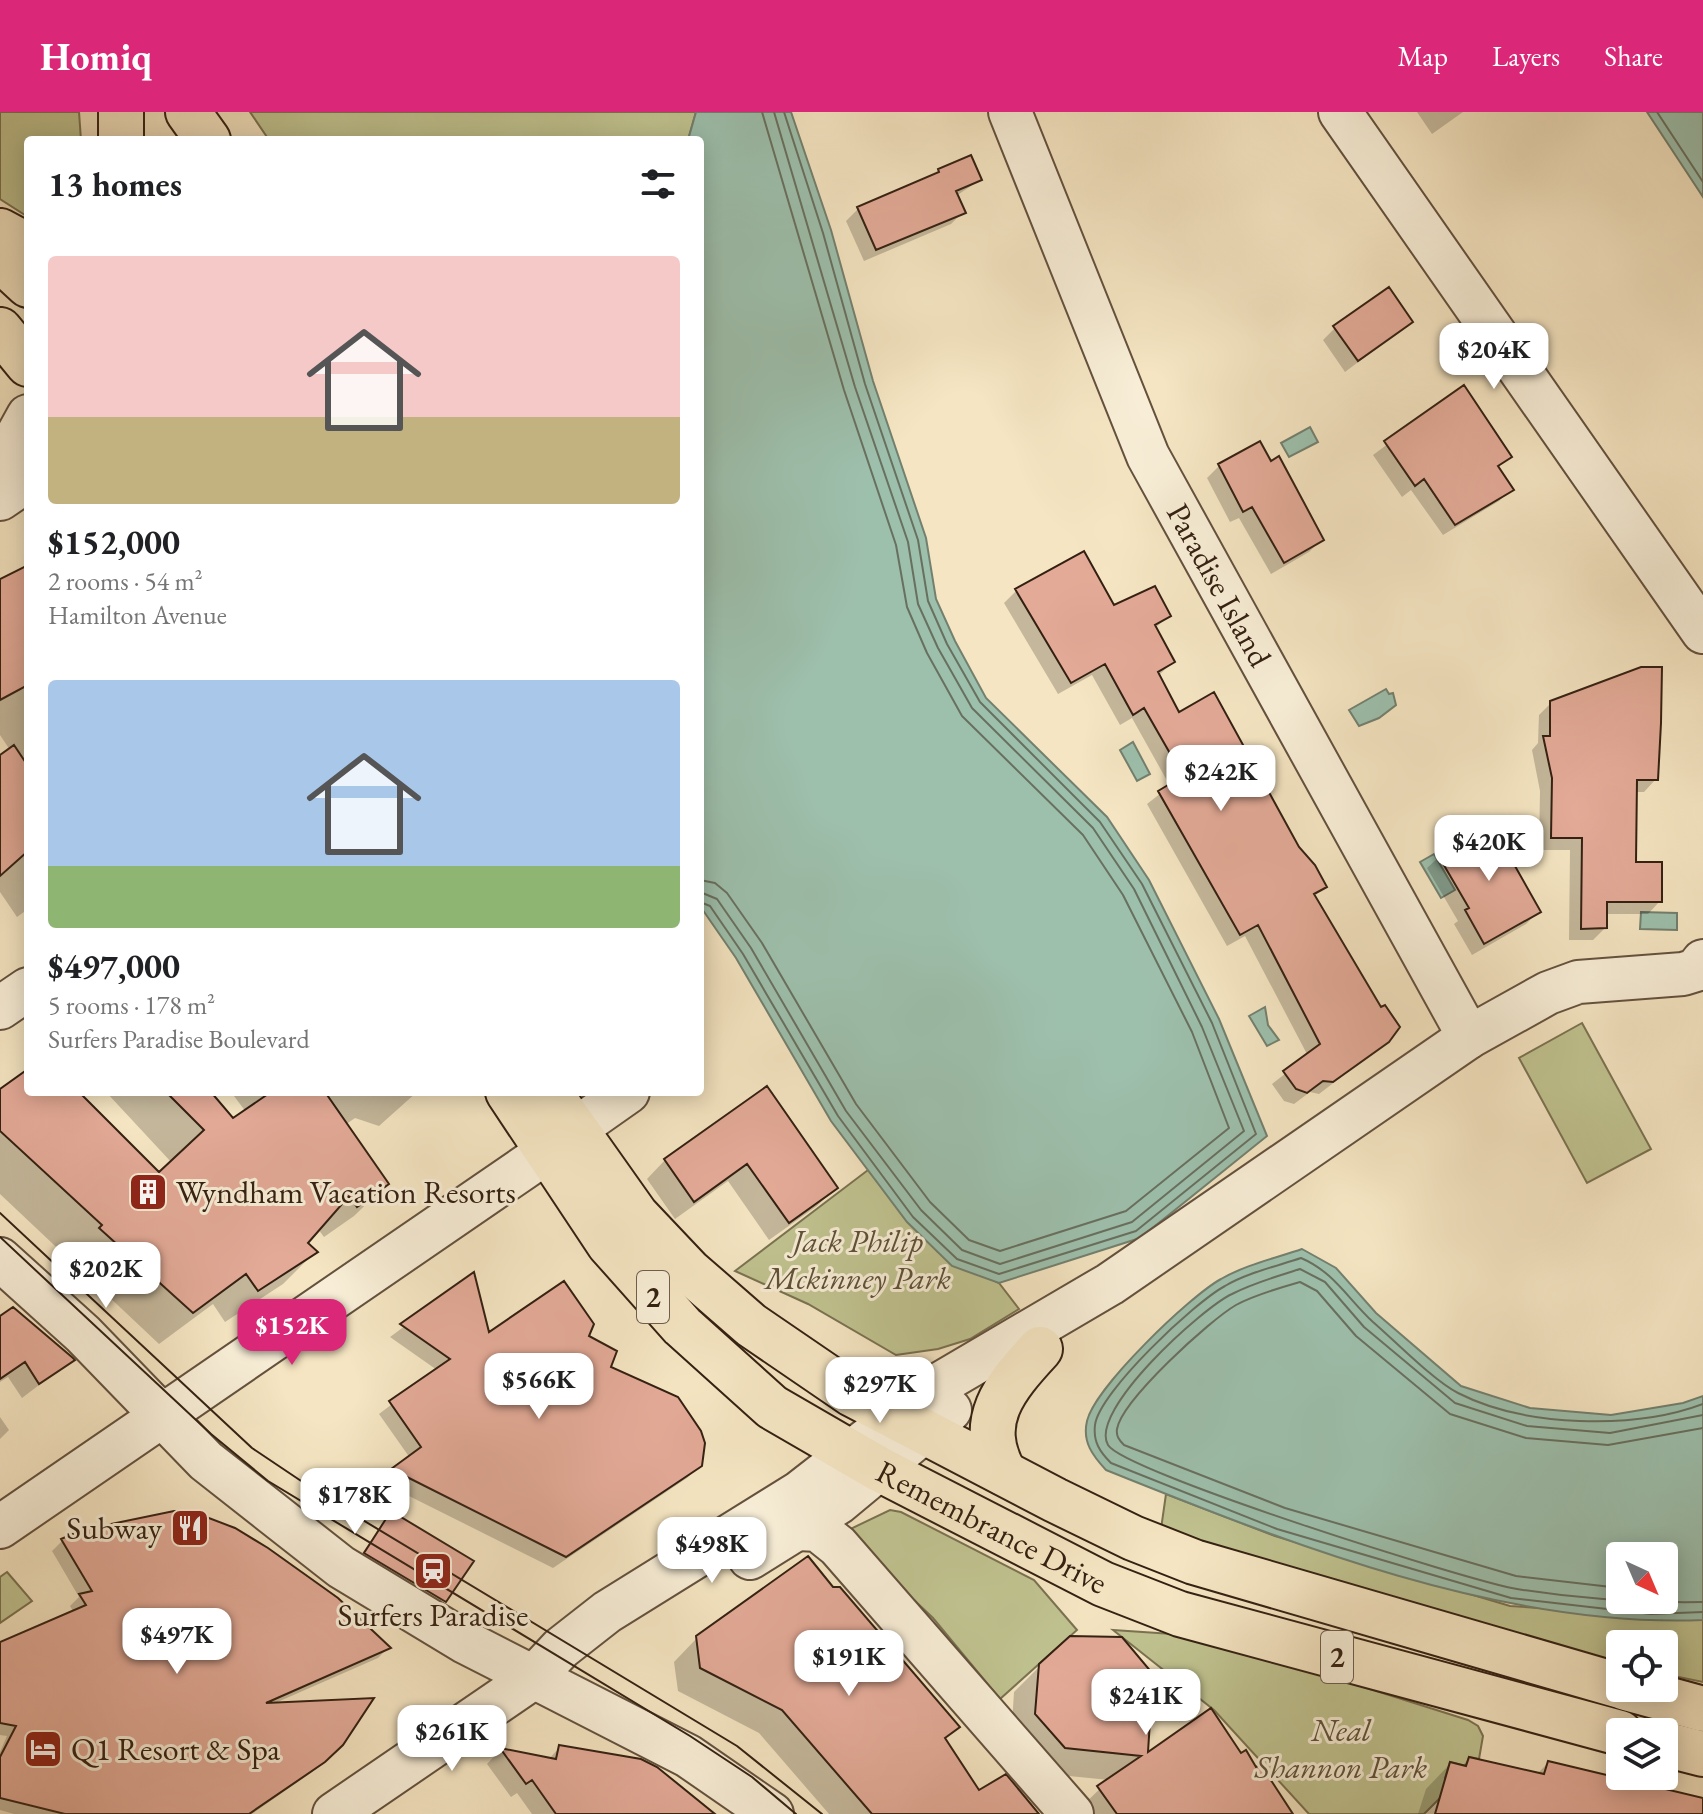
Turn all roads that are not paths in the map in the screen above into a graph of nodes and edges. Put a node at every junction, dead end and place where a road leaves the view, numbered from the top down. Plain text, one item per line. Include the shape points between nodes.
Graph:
1 (121, 112) edge
2 (169, 112) edge
3 (188, 112) edge
4 (1010, 112) edge
5 (1340, 112) edge
6 (121, 136) edge
7 (178, 136) edge
8 (205, 136) edge
9 (0, 231) edge
10 (24, 244) edge
11 (0, 259) edge
12 (24, 281) edge
13 (0, 330) edge
14 (24, 359) edge
15 (24, 423) edge
16 (0, 467) edge
17 (24, 483) edge
18 (0, 499) edge
19 (1703, 632) edge
20 (1703, 961) edge
21 (24, 992) edge
22 (0, 1008) edge
23 (1469, 1037) junction
24 (512, 1096) edge
25 (550, 1096) edge
26 (623, 1096) edge
27 (561, 1141) junction
28 (0, 1259) edge
29 (1110, 1284) junction
30 (1040, 1349) junction
31 (160, 1417) junction
32 (909, 1423) junction
33 (865, 1460) junction
34 (1004, 1473) junction
35 (0, 1527) edge
36 (798, 1529) junction
37 (533, 1678) junction
38 (1606, 1682) edge
39 (1677, 1702) edge
40 (1703, 1709) edge
41 (1606, 1729) edge
42 (1678, 1748) edge
43 (1703, 1754) edge
44 (334, 1814) edge
45 (772, 1814) edge
46 (1072, 1814) edge

1 - 6 main road
2 - 7 main road
3 - 8 main road
4 - 23 street, Paradise Island via 1148,456
5 - 19 street
9 - 10 main road
11 - 12 main road
13 - 14 main road
15 - 16 street
17 - 18 street
20 - 23 street via 1683,974 1578,982
21 - 22 street
23 - 29 street
24 - 27 main road, Remembrance Drive / 2
25 - 27 main road, Remembrance Drive / 2
26 - 27 street
27 - 31 street
27 - 32 main road, Remembrance Drive / 2 via 751,1325 840,1387
27 - 33 main road, Remembrance Drive / 2 via 609,1244 682,1326 772,1407
28 - 31 street via 83,1334
29 - 30 street via 1074,1323
29 - 32 street via 947,1378
30 - 32 street
30 - 34 main road via 996,1409 992,1442
31 - 35 street
31 - 37 street via 206,1461 354,1576
32 - 33 street
32 - 34 main road, Remembrance Drive / 2
33 - 36 street via 838,1503
33 - 37 street via 607,1612
33 - 41 main road, Remembrance Drive / 2 via 1103,1584 1180,1614
34 - 38 main road, Remembrance Drive / 2 via 1133,1538 1194,1562
36 - 37 street via 694,1587 590,1657
36 - 46 street via 818,1530 838,1546
37 - 44 street
37 - 45 street via 688,1756
39 - 40 main road
42 - 43 main road

